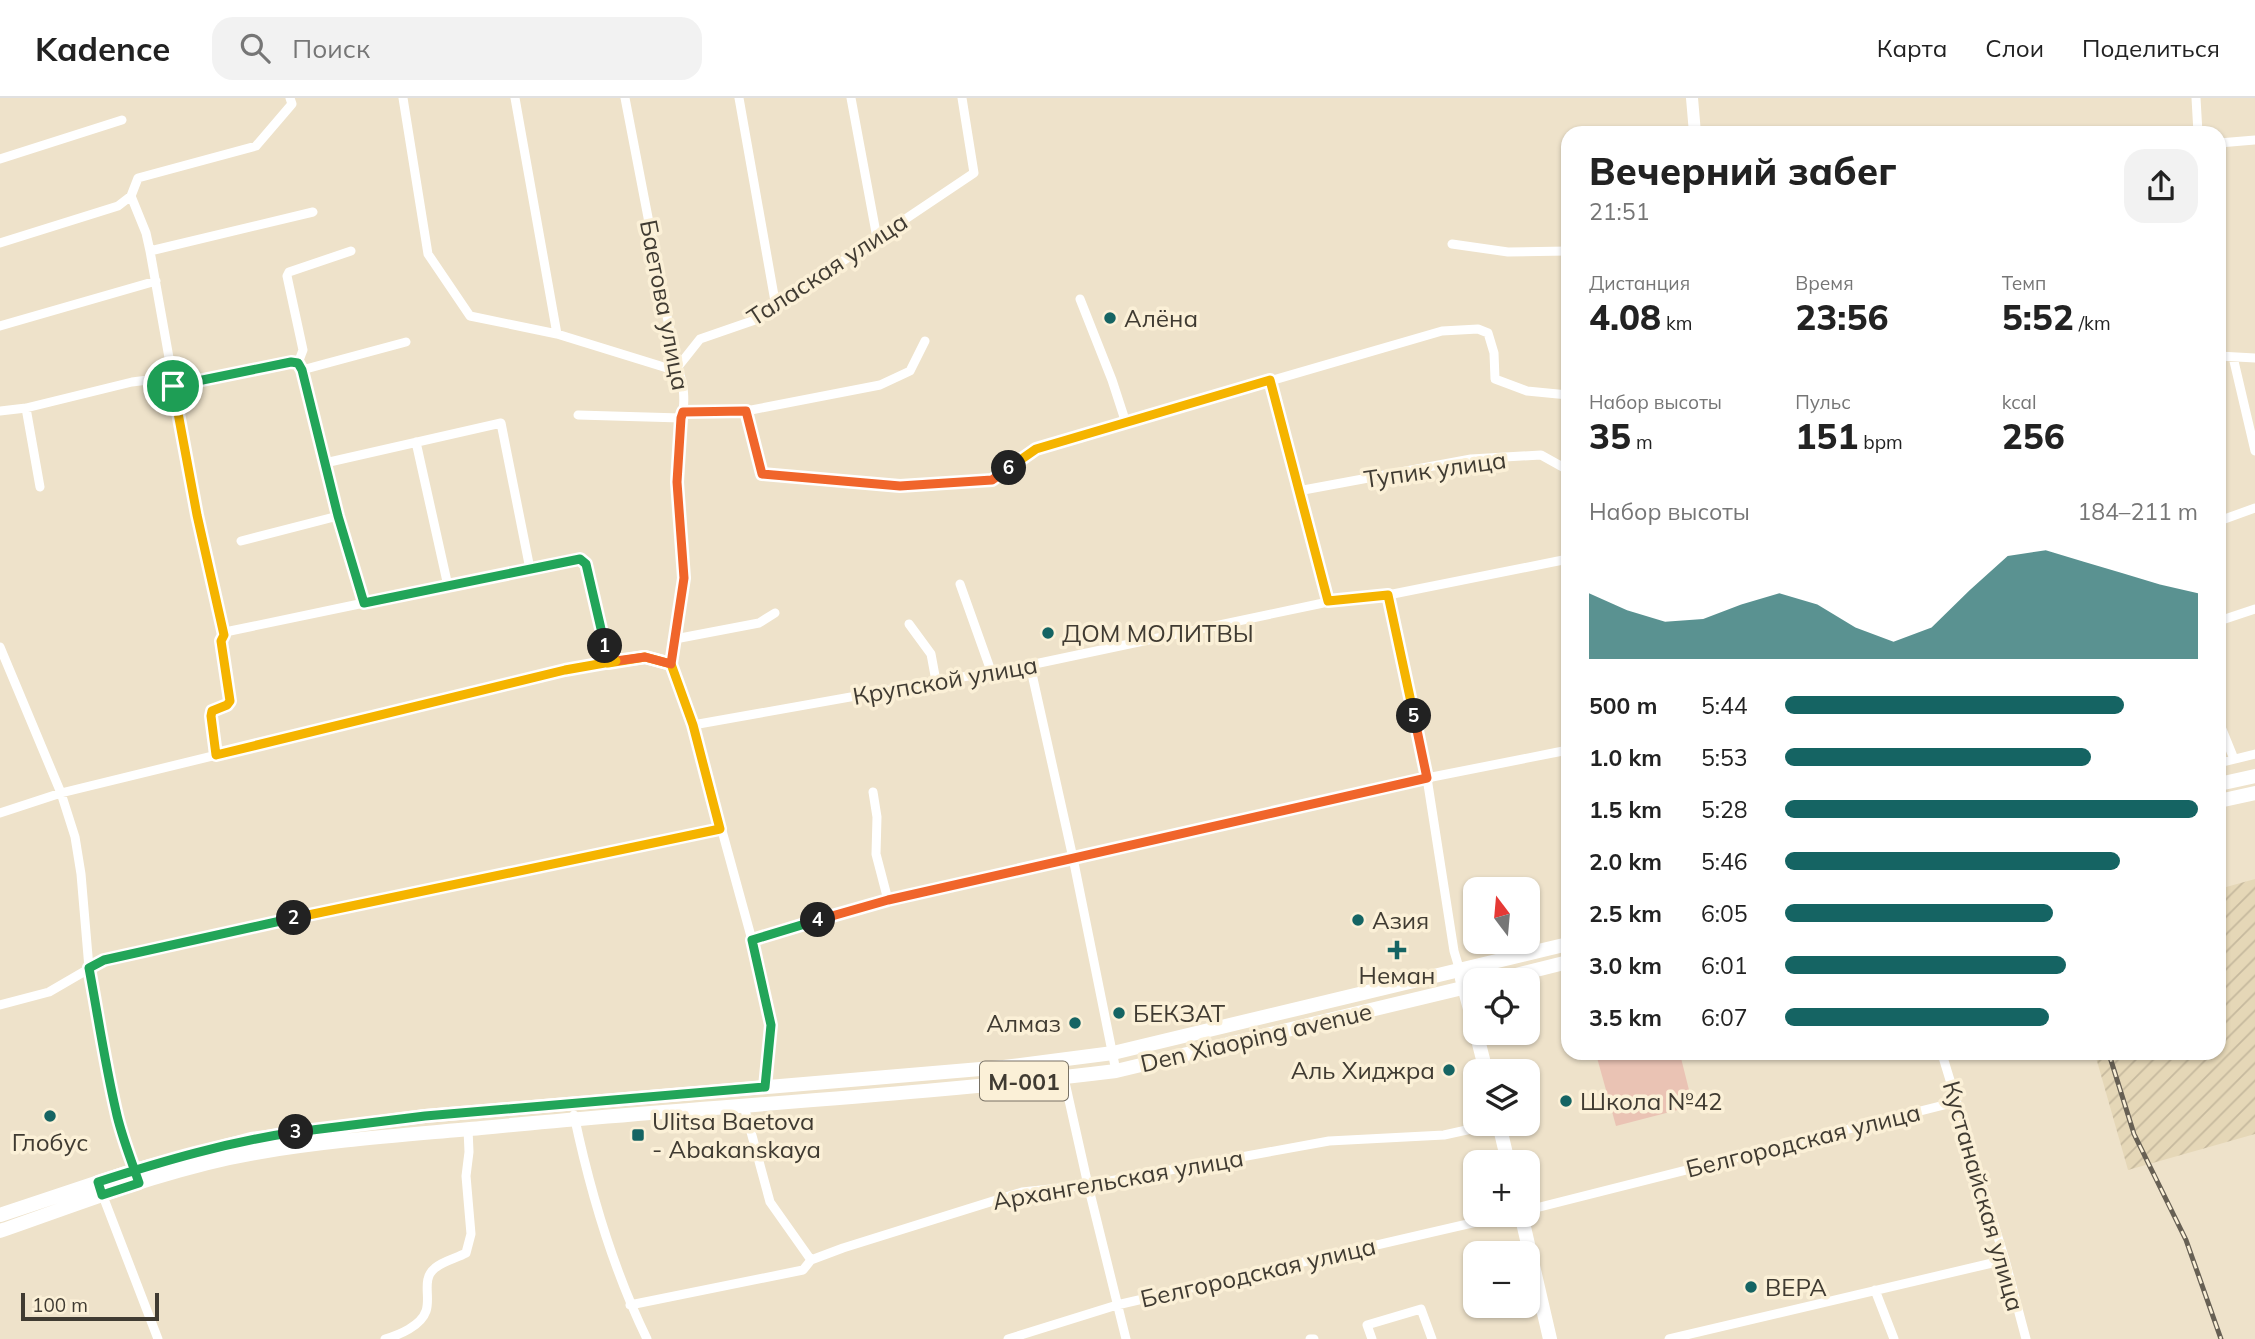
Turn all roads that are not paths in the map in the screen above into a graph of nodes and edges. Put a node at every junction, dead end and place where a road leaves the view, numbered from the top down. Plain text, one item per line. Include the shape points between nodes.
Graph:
1 (290, 98) edge
2 (403, 98) edge
3 (515, 98) edge
4 (625, 98) edge
5 (739, 98) edge
6 (851, 98) edge
7 (962, 98) edge
8 (1692, 98) edge
9 (2196, 98) edge
10 (122, 120) dead end
11 (1694, 126) edge
12 (2198, 126) edge
13 (2255, 140) edge
14 (2226, 142) edge
15 (0, 159) edge
16 (131, 196) junction
17 (313, 212) dead end
18 (877, 238) junction
19 (0, 243) edge
20 (1452, 244) dead end
21 (150, 251) junction
22 (351, 251) dead end
23 (1561, 251) edge
24 (156, 281) junction
25 (1080, 299) dead end
26 (776, 307) junction
27 (0, 326) edge
28 (557, 334) junction
29 (925, 341) dead end
30 (407, 342) dead end
31 (2226, 356) edge
32 (2233, 357) junction
33 (2255, 358) edge
34 (300, 367) junction
35 (677, 368) junction
36 (1270, 380) junction
37 (173, 381) junction
38 (1561, 394) edge
39 (26, 408) junction
40 (0, 411) edge
41 (746, 411) junction
42 (578, 415) dead end
43 (682, 415) junction
44 (1126, 423) junction
45 (416, 442) junction
46 (2255, 451) edge
47 (325, 463) junction
48 (1561, 466) edge
49 (40, 487) dead end
50 (1298, 491) junction
51 (2255, 508) edge
52 (338, 516) junction
53 (2226, 519) edge
54 (241, 541) dead end
55 (1561, 560) edge
56 (530, 569) junction
57 (960, 584) dead end
58 (448, 586) junction
59 (1388, 595) junction
60 (1328, 601) junction
61 (364, 603) junction
62 (2255, 609) edge
63 (775, 613) dead end
64 (2226, 619) edge
65 (909, 624) dead end
66 (224, 635) junction
67 (675, 639) junction
68 (0, 647) edge
69 (608, 663) junction
70 (671, 664) junction
71 (1030, 665) junction
72 (992, 671) junction
73 (936, 681) junction
74 (693, 725) junction
75 (2226, 739) edge
76 (1561, 751) edge
77 (2255, 754) edge
78 (216, 755) junction
79 (2234, 759) junction
80 (2226, 761) edge
81 (2255, 776) edge
82 (1427, 778) junction
83 (2226, 783) edge
84 (873, 792) dead end
85 (61, 793) junction
86 (2255, 793) edge
87 (2226, 799) edge
88 (0, 813) edge
89 (720, 829) junction
90 (1073, 858) junction
91 (888, 900) junction
92 (752, 940) junction
93 (1561, 946) edge
94 (1561, 964) edge
95 (89, 968) junction
96 (1540, 969) edge
97 (1460, 971) junction
98 (1463, 976) edge
99 (1463, 989) edge
100 (0, 1005) edge
101 (1113, 1052) junction
102 (1060, 1060) junction
103 (1944, 1060) edge
104 (1116, 1070) junction
105 (1063, 1077) junction
106 (765, 1087) junction
107 (1956, 1102) junction
108 (571, 1103) junction
109 (744, 1106) junction
110 (575, 1118) junction
111 (468, 1129) junction
112 (1463, 1131) edge
113 (137, 1177) junction
114 (1088, 1185) junction
115 (100, 1189) junction
116 (1540, 1207) edge
117 (0, 1215) edge
118 (1463, 1225) edge
119 (1524, 1227) edge
120 (0, 1231) edge
121 (811, 1260) junction
122 (2005, 1260) junction
123 (1875, 1290) junction
124 (630, 1305) junction
125 (1117, 1305) junction
126 (158, 1339) edge
127 (385, 1339) edge
128 (646, 1339) edge
129 (1008, 1339) edge
130 (1126, 1339) edge
131 (1372, 1339) edge
132 (1432, 1339) edge
133 (1550, 1339) edge
134 (1669, 1339) edge
135 (1894, 1339) edge
136 (2026, 1339) edge

1 - 16 street via 292,104 256,146 138,178
2 - 28 street via 428,254 470,316
3 - 28 street
4 - 35 street, Баетова улица
5 - 26 street
6 - 18 street
7 - 18 street, Талаская улица via 974,173
8 - 11 street
9 - 12 street
10 - 15 street
13 - 14 street
16 - 19 street via 118,206
16 - 21 street
17 - 21 street
18 - 26 street, Талаская улица
20 - 23 street via 1508,252
21 - 24 street
22 - 34 street via 287,276 303,350
24 - 27 street
24 - 37 street
25 - 44 street
26 - 35 street, Талаская улица via 755,320 700,339
28 - 35 street
29 - 41 street via 910,371 880,385
30 - 34 street
31 - 32 street
32 - 33 street
32 - 46 street
34 - 37 street via 291,362
34 - 47 street
35 - 43 street, Баетова улица
36 - 38 street via 1442,331 1478,329 1488,333 1495,379 1527,391
36 - 44 street
36 - 50 street
37 - 39 street via 132,382
37 - 66 street
39 - 40 street
39 - 49 street
41 - 43 street
41 - 44 street via 762,474 900,486 992,480 1036,449
42 - 43 street
43 - 67 street, Баетова улица via 677,482 684,578
45 - 47 street
45 - 56 street via 501,423
45 - 58 street
47 - 52 street
48 - 50 street, Тупик улица via 1541,456 1472,459
50 - 60 street
51 - 53 street
52 - 54 street
52 - 61 street
55 - 59 street, Крупской улица
56 - 58 street
56 - 69 street via 580,559 586,564
57 - 72 street
58 - 61 street
59 - 60 street, Крупской улица
59 - 82 street
60 - 71 street, Крупской улица
61 - 66 street
62 - 64 street
63 - 67 street via 759,622
65 - 73 street via 931,654
66 - 78 street via 221,641 230,701 212,711
67 - 70 street, Баетова улица
68 - 85 street
69 - 70 street via 645,657
69 - 78 street
70 - 74 street, Баетова улица
71 - 72 street, Крупской улица
71 - 90 street
72 - 73 street, Крупской улица
73 - 74 street, Крупской улица
74 - 89 street, Баетова улица
75 - 79 street
76 - 82 street
77 - 79 street
78 - 85 street
79 - 80 street
81 - 83 main road
82 - 90 street
82 - 97 street
84 - 91 street via 876,854
85 - 88 street
85 - 95 street via 81,874
86 - 87 main road
89 - 92 street, Баетова улица
89 - 95 street via 116,957
90 - 91 street
90 - 101 street
91 - 92 street
92 - 106 street, Баетова улица via 771,1025
93 - 97 main road, Den Xiaoping avenue / M-001
94 - 96 main road
95 - 100 street via 49,992
95 - 113 street via 117,1114
97 - 98 main road
97 - 101 main road, Den Xiaoping avenue / M-001
99 - 104 main road, Den Xiaoping avenue / M-001
101 - 102 main road, Den Xiaoping avenue / M-001
101 - 104 street
102 - 105 street
102 - 106 main road, Den Xiaoping avenue / M-001
103 - 107 street, Кустанайская улица
104 - 105 main road, Den Xiaoping avenue / M-001
105 - 109 main road, Den Xiaoping avenue / M-001
105 - 114 street
106 - 108 main road, Den Xiaoping avenue / M-001
107 - 116 street, Белгородская улица
107 - 122 street, Кустанайская улица
108 - 110 street
108 - 113 main road, M-001 via 264,1137 209,1149
109 - 110 main road, Den Xiaoping avenue / M-001
109 - 121 street via 770,1202
110 - 111 main road, M-001
110 - 124 street via 592,1191
111 - 113 main road, M-001 via 255,1153
111 - 127 street via 471,1234 466,1253 434,1268 428,1278 426,1311 414,1326
112 - 114 street, Архангельская улица via 1329,1141
113 - 115 main road, M-001
114 - 121 street, Архангельская улица via 1022,1192
114 - 125 street
115 - 117 main road, M-001
115 - 120 main road, M-001
115 - 126 street
118 - 125 street, Белгородская улица
119 - 133 main road
121 - 124 street, Архангельская улица via 803,1270
122 - 123 street
122 - 136 street, Кустанайская улица
123 - 134 street
123 - 135 street
124 - 128 street
125 - 129 street, Белгородская улица
125 - 130 street
131 - 132 street via 1367,1325 1421,1309

